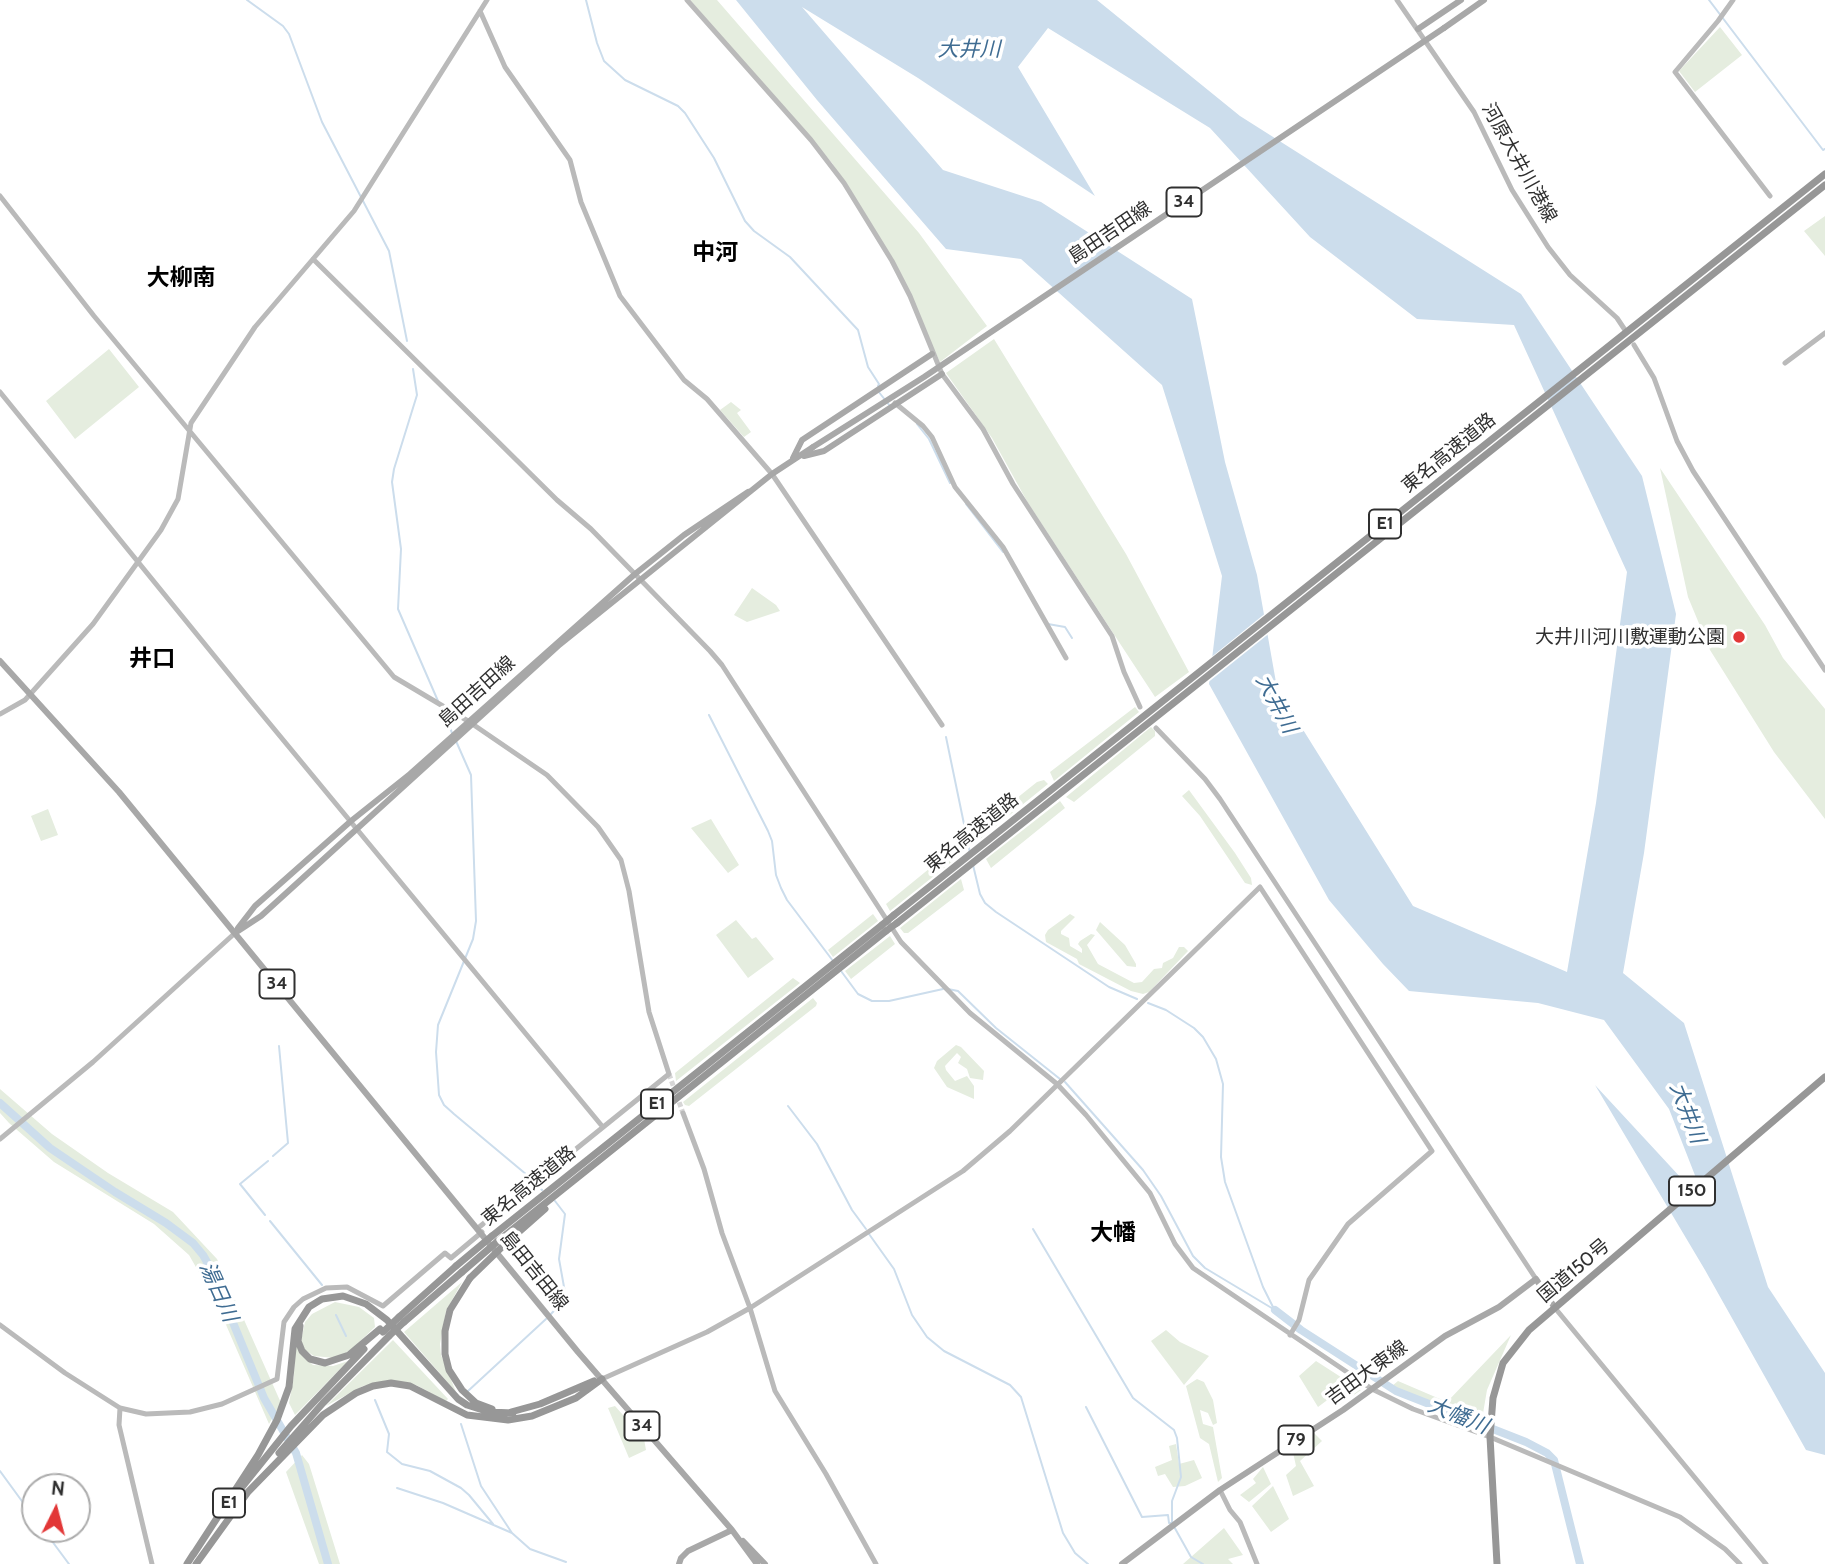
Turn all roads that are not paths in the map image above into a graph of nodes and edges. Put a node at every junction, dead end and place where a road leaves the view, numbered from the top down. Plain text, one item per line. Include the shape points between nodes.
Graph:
1 (487, 0) edge
2 (687, 0) edge
3 (1397, 0) edge
4 (1461, 0) edge
5 (1484, 0) edge
6 (1733, 0) edge
7 (480, 11) junction
8 (1418, 29) junction
9 (1825, 174) edge
10 (1825, 186) edge
11 (0, 196) edge
12 (1770, 196) dead end
13 (313, 260) junction
14 (1625, 330) dead end
15 (1825, 333) edge
16 (1634, 345) dead end
17 (1609, 352) junction
18 (932, 354) junction
19 (1785, 363) dead end
20 (942, 374) junction
21 (880, 388) junction
22 (0, 392) edge
23 (892, 405) junction
24 (188, 429) junction
25 (792, 460) junction
26 (772, 474) junction
27 (137, 562) junction
28 (637, 577) junction
29 (1066, 658) dead end
30 (0, 661) edge
31 (1825, 670) edge
32 (32, 693) junction
33 (1166, 704) junction
34 (1140, 707) dead end
35 (0, 713) edge
36 (470, 722) junction
37 (942, 726) dead end
38 (1156, 728) dead end
39 (454, 737) junction
40 (351, 821) junction
41 (357, 829) junction
42 (958, 869) junction
43 (235, 933) junction
44 (824, 976) junction
45 (1825, 1077) edge
46 (1057, 1084) junction
47 (683, 1113) tunnel mouth
48 (602, 1126) junction
49 (0, 1139) edge
50 (480, 1230) junction
51 (497, 1241) junction
52 (459, 1269) junction
53 (1536, 1279) junction
54 (1557, 1307) junction
55 (750, 1308) junction
56 (400, 1318) junction
57 (0, 1325) edge
58 (384, 1332) junction
59 (1292, 1332) junction
60 (602, 1378) junction
61 (1372, 1389) junction
62 (120, 1408) junction
63 (513, 1413) junction
64 (484, 1418) junction
65 (294, 1433) junction
66 (1490, 1437) junction
67 (279, 1451) junction
68 (1220, 1490) junction
69 (732, 1530) junction
70 (193, 1555) junction
71 (152, 1564) edge
72 (187, 1564) edge
73 (196, 1564) edge
74 (679, 1564) edge
75 (757, 1564) edge
76 (765, 1564) edge
77 (876, 1564) edge
78 (1122, 1564) edge
79 (1257, 1564) edge
80 (1497, 1564) edge
81 (1740, 1564) edge
82 (1766, 1564) edge

1 - 7 street
2 - 18 street via 844,183 904,285
3 - 8 street, 河原大井川港線
4 - 8 main road
5 - 25 main road, 島田吉田線 / 34, bridge via 924,377
6 - 12 street via 1675,72
7 - 13 street via 362,199
7 - 26 street via 505,66 570,160 581,202 620,296 684,380 707,399
8 - 14 street, 河原大井川港線 via 1475,113 1512,190 1548,247
9 - 17 highway, 東名高速道路 / E1
10 - 17 highway, 東名高速道路 / E1
11 - 24 street
13 - 24 street via 255,327
13 - 28 street
15 - 19 street
16 - 31 street via 1654,378 1693,471
17 - 33 highway, 東名高速道路 / E1
18 - 20 street
18 - 21 main road
20 - 23 main road
20 - 34 street via 983,429 1013,484 1112,636
21 - 23 main road
21 - 25 main road via 802,440
22 - 27 street
23 - 25 main road via 824,451
23 - 29 street via 932,437 955,487 1003,547
24 - 27 street via 175,508
24 - 36 street via 394,677
25 - 26 main road, 島田吉田線 / 34
26 - 28 main road, 島田吉田線 / 34 via 684,535
26 - 37 street
27 - 32 street via 104,610
27 - 40 street
28 - 36 main road, 島田吉田線 / 34
28 - 46 street via 722,665 901,942 951,996
30 - 32 main road, 島田吉田線 / 34
32 - 35 street
32 - 43 main road, 島田吉田線 / 34
33 - 42 highway, 東名高速道路 / E1 via 980,846
33 - 42 highway, 東名高速道路 / E1 via 983,856
36 - 39 main road, 島田吉田線 / 34
36 - 48 street via 547,775 598,827 621,860 649,1012 669,1074
38 - 53 street via 1220,799
39 - 40 main road, 島田吉田線 / 34
39 - 41 main road, 島田吉田線 / 34
40 - 41 street
40 - 43 main road, 島田吉田線 / 34 via 255,906
41 - 43 main road, 島田吉田線 / 34 via 261,916
41 - 48 street
42 - 44 highway, 東名高速道路 / E1, bridge
43 - 49 street
43 - 50 main road, 島田吉田線 / 34
44 - 51 highway, 東名高速道路 / E1
44 - 51 highway, 東名高速道路 / E1
45 - 54 highway, 国道150号 / 150
46 - 55 street via 983,1156
46 - 59 street via 1137,1175 1193,1268
46 - 59 street via 1260,887 1432,1151 1348,1224 1309,1280
47 - 55 street
48 - 50 street
50 - 60 main road, 島田吉田線 / 34
50 - 62 street via 452,1258 445,1253 383,1306 347,1287 326,1288 303,1299 284,1322 279,1374 274,1380 222,1404 177,1414
51 - 52 highway, 東名高速道路 / E1, bridge
51 - 63 highway, bridge via 457,1295 446,1324 444,1349 454,1380 470,1398 488,1408
52 - 56 highway, 東名高速道路 / E1
52 - 56 highway, 東名高速道路 / E1
53 - 54 main road
53 - 61 main road, 吉田大東線 / 79
54 - 66 highway, 国道150号 / 150 via 1503,1363 1493,1398
54 - 82 street
55 - 60 street
55 - 77 street via 775,1391
56 - 58 highway, 東名高速道路 / E1, bridge
57 - 62 street
58 - 64 highway via 330,1363 310,1359 298,1341 300,1324 312,1309 334,1300 356,1303 391,1330 453,1400
58 - 65 highway, 東名高速道路 / E1
59 - 61 street
60 - 63 highway
60 - 64 highway via 576,1398 533,1416
60 - 69 main road, 島田吉田線 / 34
61 - 66 street
61 - 68 main road, 吉田大東線 / 79
62 - 71 street via 119,1425
63 - 70 highway via 489,1412 458,1399 382,1315 361,1301 343,1296 316,1302 299,1319 288,1391 267,1440
64 - 65 highway via 462,1413 411,1386 383,1384 356,1393
65 - 67 highway
65 - 67 highway, 東名高速道路 / E1
66 - 80 highway, 国道150号 / 150
66 - 81 street via 1680,1517
67 - 70 highway, 東名高速道路 / E1 via 232,1499
67 - 73 highway, 東名高速道路 / E1
68 - 78 main road, 吉田大東線 / 79
68 - 79 street via 1240,1522
69 - 74 main road via 688,1551
69 - 75 main road, 島田吉田線 / 34
69 - 76 main road, 島田吉田線 / 34
70 - 72 highway, 東名高速道路 / E1

